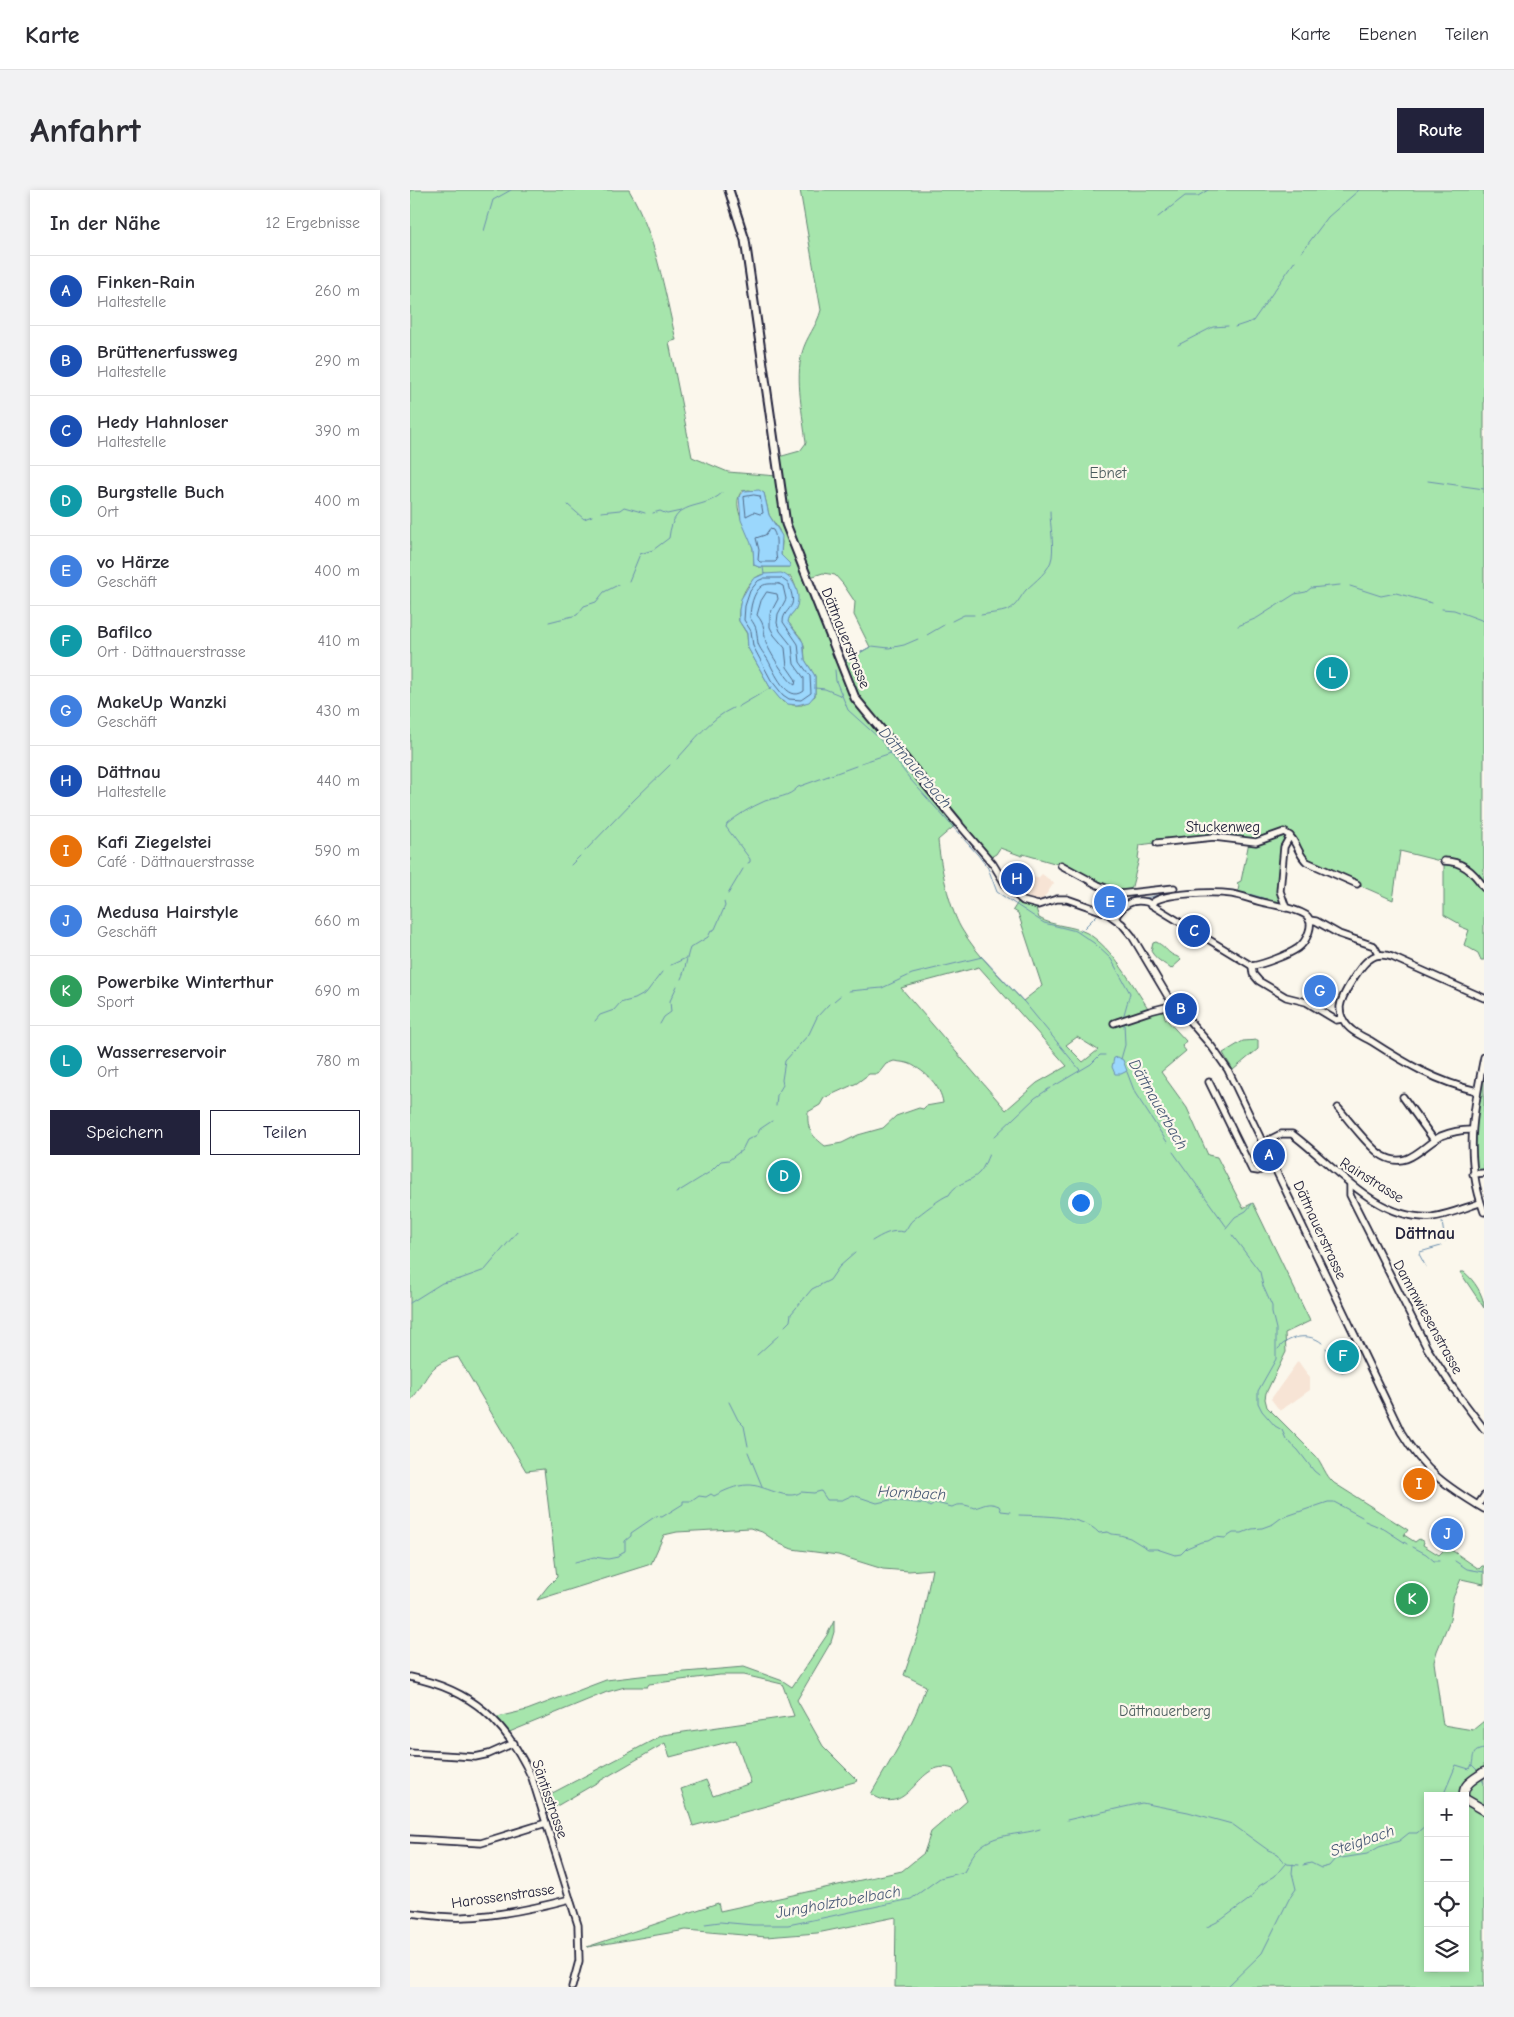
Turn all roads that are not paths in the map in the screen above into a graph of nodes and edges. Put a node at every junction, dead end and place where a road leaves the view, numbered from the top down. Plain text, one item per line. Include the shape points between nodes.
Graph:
1 (729, 190) edge
2 (958, 823) joint
3 (1290, 836) junction
4 (1156, 843) dead end
5 (1444, 862) dead end
6 (1061, 865) dead end
7 (1357, 884) dead end
8 (1174, 888) dead end
9 (1484, 888) edge
10 (1120, 894) junction
11 (1151, 904) junction
12 (1286, 908) junction
13 (1115, 918) junction
14 (1309, 920) junction
15 (1379, 955) junction
16 (1252, 966) junction
17 (1484, 998) edge
18 (1174, 1006) junction
19 (1342, 1019) junction
20 (1120, 1021) dead end
21 (1484, 1057) edge
22 (1209, 1082) dead end
23 (1477, 1091) junction
24 (1404, 1097) dead end
25 (1338, 1108) dead end
26 (1471, 1130) junction
27 (1434, 1140) junction
28 (1263, 1143) junction
29 (1274, 1164) junction
30 (1484, 1173) edge
31 (1474, 1174) junction
32 (1350, 1184) junction
33 (1480, 1202) junction
34 (1484, 1212) edge
35 (1484, 1429) edge
36 (1484, 1496) edge
37 (1478, 1505) junction
38 (1484, 1509) edge
39 (410, 1678) edge
40 (514, 1743) junction
41 (410, 1752) edge
42 (1484, 1772) edge
43 (1463, 1792) edge
44 (1469, 1800) edge
45 (1484, 1810) edge
46 (546, 1823) junction
47 (410, 1838) edge
48 (570, 1899) junction
49 (410, 1913) edge
50 (572, 1987) edge

1 - 2 street, Dättnauerstrasse via 745,240 786,524 855,698
2 - 13 street, Dättnauerstrasse via 993,864 1007,887 1023,901 1038,904 1067,899
3 - 4 street, Stuckenweg via 1282,832 1256,842 1205,837
3 - 7 street via 1307,862
3 - 12 street via 1284,847 1280,891
5 - 9 street via 1466,867
6 - 10 street
8 - 10 street
10 - 13 street
11 - 12 street via 1160,898 1212,893
11 - 13 street via 1130,902
11 - 16 street
12 - 14 street via 1303,914
13 - 18 street, Dättnauerstrasse via 1130,933
14 - 15 street via 1374,946
14 - 16 street via 1310,930 1299,947
15 - 17 street via 1389,956
15 - 19 street via 1365,963 1344,996 1340,1009
16 - 19 street via 1254,977 1286,997 1306,1002 1336,1020
18 - 20 street
18 - 28 street, Dättnauerstrasse via 1221,1059
19 - 23 street via 1352,1030 1415,1069
21 - 23 street
22 - 29 street via 1252,1169 1258,1171
23 - 26 street
24 - 27 street
25 - 27 street via 1383,1156 1407,1159
26 - 27 street via 1448,1133
26 - 31 street
28 - 29 street, Dättnauerstrasse
28 - 32 street, Rainstrasse via 1281,1134 1292,1134
29 - 37 street, Dättnauerstrasse via 1411,1449 1436,1477
30 - 31 street
31 - 33 street
32 - 33 street, Rainstrasse via 1391,1209 1414,1216 1440,1215
32 - 35 street, Dammwiesenstrasse via 1350,1195 1423,1340 1450,1384
33 - 34 street
36 - 37 street
37 - 38 street, Dättnauerstrasse
39 - 40 street, Säntisstrasse via 439,1685 469,1699 493,1718
40 - 41 street via 475,1757
40 - 46 street, Säntisstrasse via 532,1778
42 - 43 main road via 1466,1785
44 - 45 main road
46 - 47 street via 481,1843
46 - 48 street, Säntisstrasse
48 - 49 street, Harossenstrasse via 471,1916
48 - 50 street, Säntisstrasse via 580,1944

